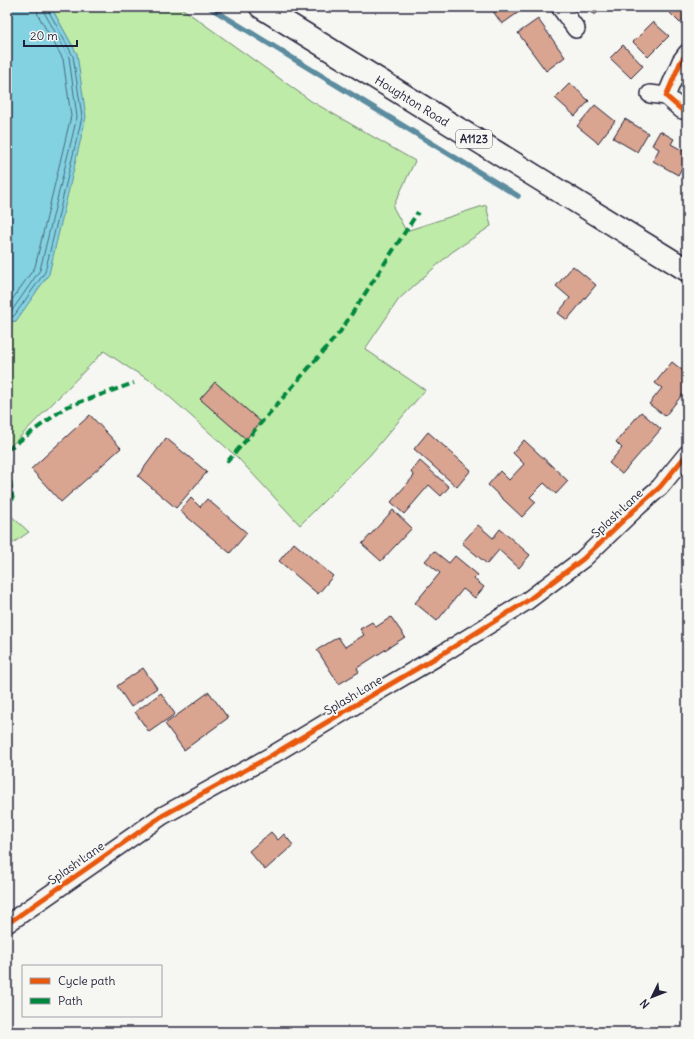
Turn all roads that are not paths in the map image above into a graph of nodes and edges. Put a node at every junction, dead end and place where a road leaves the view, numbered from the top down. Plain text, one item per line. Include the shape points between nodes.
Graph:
1 (261, 7) edge
2 (560, 7) edge
3 (576, 29) dead end
4 (687, 53) edge
5 (682, 110) dead end
6 (687, 270) edge
7 (687, 454) edge
8 (7, 924) edge

1 - 6 main road, Houghton Road / A1123
2 - 3 street
4 - 5 street via 658,95
7 - 8 street, Splash Lane via 660,486 583,559 527,601 269,757 162,816

